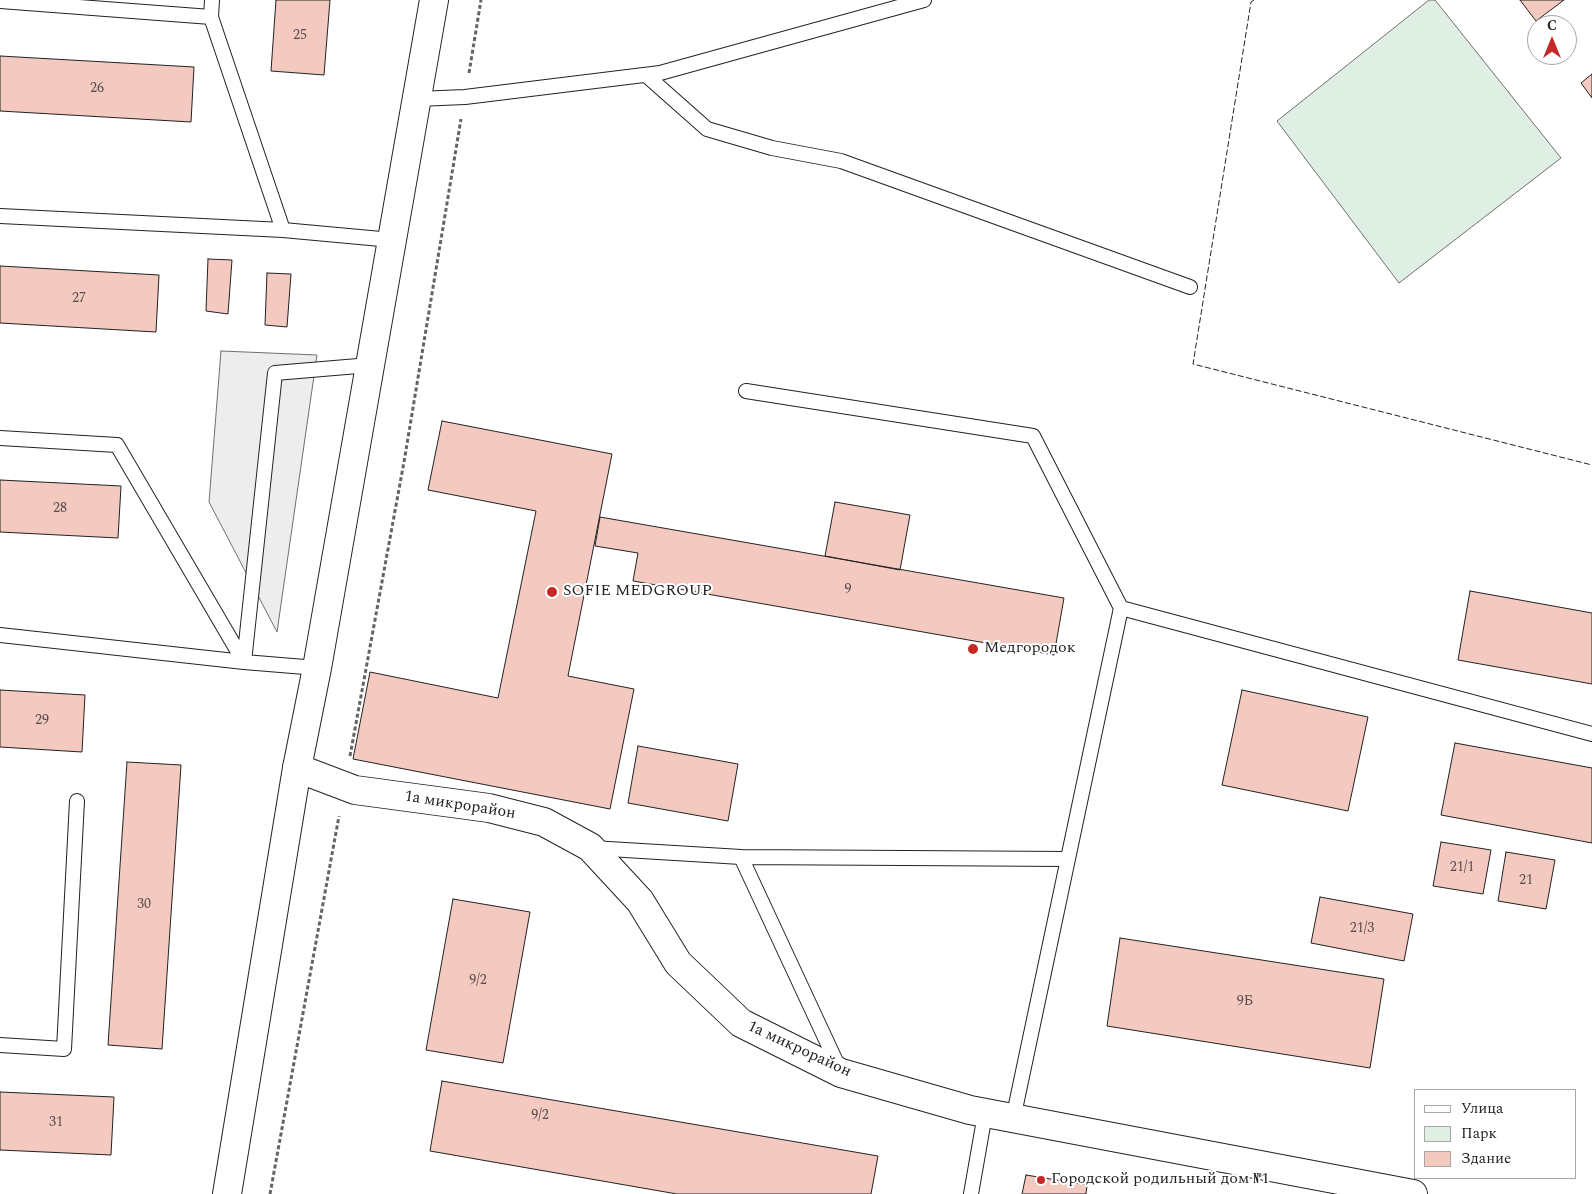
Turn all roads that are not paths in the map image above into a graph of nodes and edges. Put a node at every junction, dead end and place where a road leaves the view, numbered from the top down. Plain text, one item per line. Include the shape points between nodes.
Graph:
1 (212, 0) edge
2 (434, 0) edge
3 (924, 0) edge
4 (0, 1) edge
5 (211, 17) junction
6 (646, 75) junction
7 (416, 98) junction
8 (0, 216) edge
9 (283, 230) junction
10 (392, 240) junction
11 (1190, 287) dead end
12 (370, 365) junction
13 (746, 391) dead end
14 (0, 438) edge
15 (1121, 608) junction
16 (0, 635) edge
17 (244, 662) junction
18 (317, 668) junction
19 (1592, 734) edge
20 (297, 768) junction
21 (77, 801) dead end
22 (590, 847) junction
23 (740, 857) junction
24 (1068, 859) junction
25 (0, 1045) edge
26 (841, 1073) junction
27 (985, 1114) junction
28 (1013, 1119) junction
29 (227, 1194) edge
30 (971, 1194) edge
31 (1413, 1194) edge

1 - 5 lane
2 - 7 street
3 - 6 lane
4 - 5 lane
5 - 9 lane
6 - 7 lane via 465,97
6 - 11 lane via 707,128 772,148 841,160
7 - 10 street
8 - 9 lane
9 - 10 lane
10 - 12 street
12 - 17 lane via 275,374
12 - 18 street
13 - 15 lane via 1033,436
14 - 17 lane via 117,445
15 - 19 lane
15 - 24 lane
16 - 17 lane
17 - 18 lane
18 - 20 street
20 - 22 street, 1а микрорайон via 355,790 489,808 544,822
20 - 29 street
21 - 25 lane via 64,1049
22 - 23 lane
22 - 26 street, 1а микрорайон via 640,901 678,963 740,1023
23 - 24 lane
23 - 26 lane
24 - 28 lane
26 - 27 street, 1а микрорайон
27 - 28 street, 1а микрорайон
27 - 30 lane
28 - 31 street, 1а микрорайон

